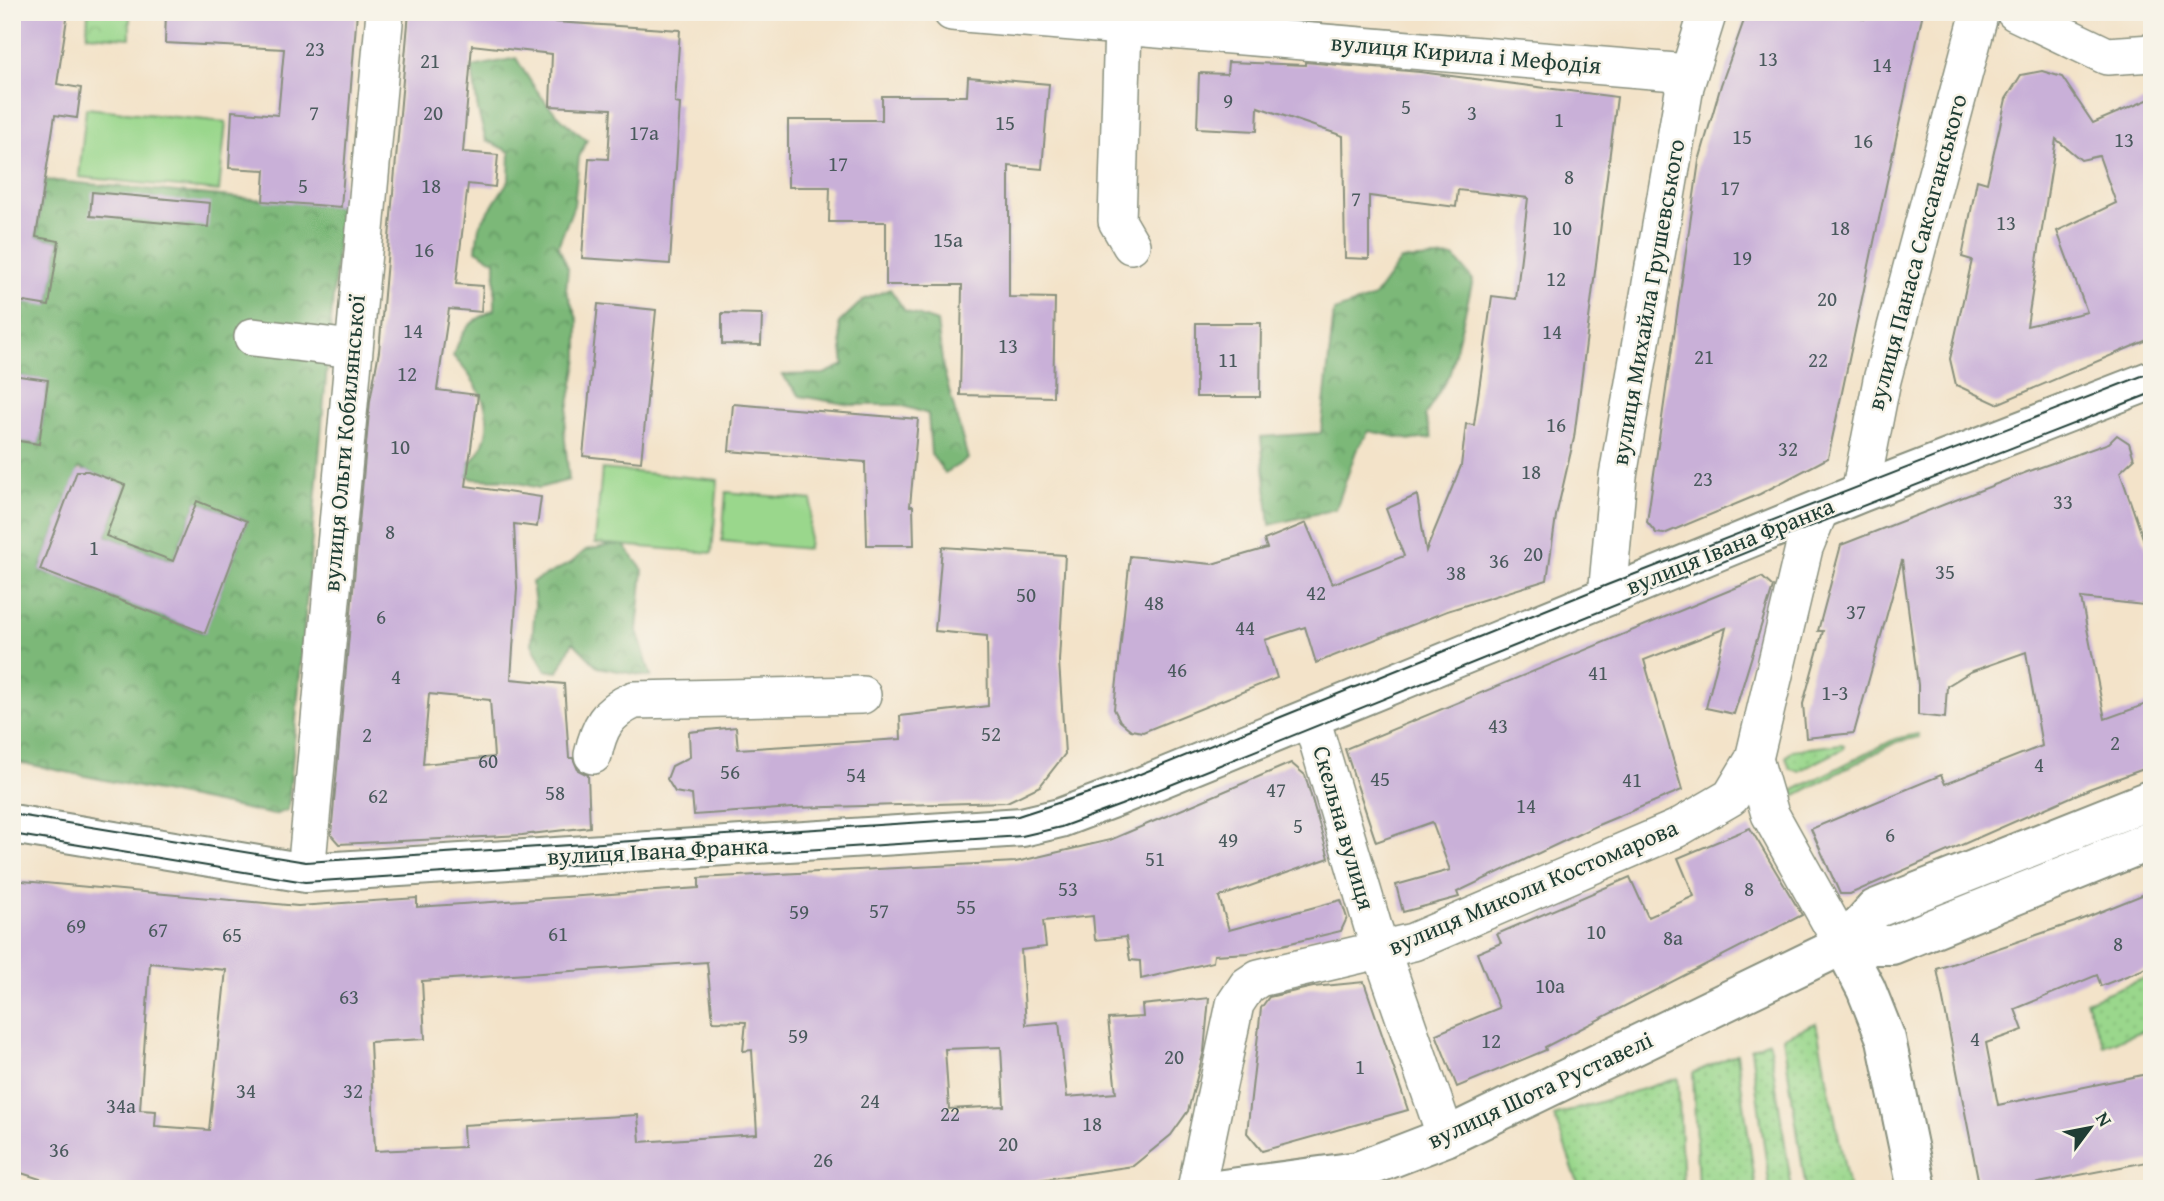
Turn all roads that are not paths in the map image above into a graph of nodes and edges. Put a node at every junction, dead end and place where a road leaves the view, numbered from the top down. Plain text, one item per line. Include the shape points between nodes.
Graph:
1 (385, 12) edge
2 (952, 12) edge
3 (1708, 12) edge
4 (1980, 12) edge
5 (2015, 12) edge
6 (1123, 25) junction
7 (2152, 53) edge
8 (1688, 73) junction
9 (1131, 244) dead end
10 (253, 337) dead end
11 (353, 349) junction
12 (2152, 380) edge
13 (1860, 493) junction
14 (1820, 509) junction
15 (1607, 596) junction
16 (862, 695) dead end
17 (1300, 722) junction
18 (593, 755) dead end
19 (1754, 759) junction
20 (2152, 799) edge
21 (12, 824) edge
22 (2152, 840) edge
23 (306, 873) junction
24 (1843, 945) junction
25 (1381, 951) junction
26 (1446, 1137) junction
27 (1196, 1189) edge
28 (1223, 1189) edge
29 (1917, 1189) edge

1 - 11 street, вулиця Ольги Кобилянської
2 - 6 street, вулиця Кирила і Мефодія
3 - 8 street, вулиця Михайла Грушевського
4 - 13 street, вулиця Панаса Саксаганського via 1882,380
5 - 7 street via 2107,56
6 - 8 street, вулиця Кирила і Мефодія
6 - 9 street via 1117,221
8 - 15 street, вулиця Михайла Грушевського via 1618,476
10 - 11 street
11 - 23 street, вулиця Ольги Кобилянської
12 - 13 main road, вулиця Івана Франка
13 - 14 main road, вулиця Івана Франка
14 - 15 main road, вулиця Івана Франка
14 - 19 street, вулиця Миколи Костомарова via 1804,548
15 - 17 main road, вулиця Івана Франка
16 - 18 street via 634,700 615,709 599,729
17 - 23 main road, вулиця Івана Франка via 1118,796 1022,827
17 - 25 street, Скельна вулиця
19 - 24 street, вулиця Миколи Костомарова via 1770,814
19 - 25 street, вулиця Миколи Костомарова via 1731,797 1676,829 1413,942
20 - 24 main road, вулиця Шота Руставелі via 1875,909
21 - 23 main road, вулиця Івана Франка
22 - 24 main road, вулиця Шота Руставелі via 1892,945
24 - 26 main road, вулиця Шота Руставелі
24 - 29 main road via 1886,1039
25 - 26 street, Скельна вулиця
25 - 27 street, вулиця Миколи Костомарова via 1259,978 1247,986 1236,1004
26 - 28 main road, вулиця Шота Руставелі via 1358,1171

